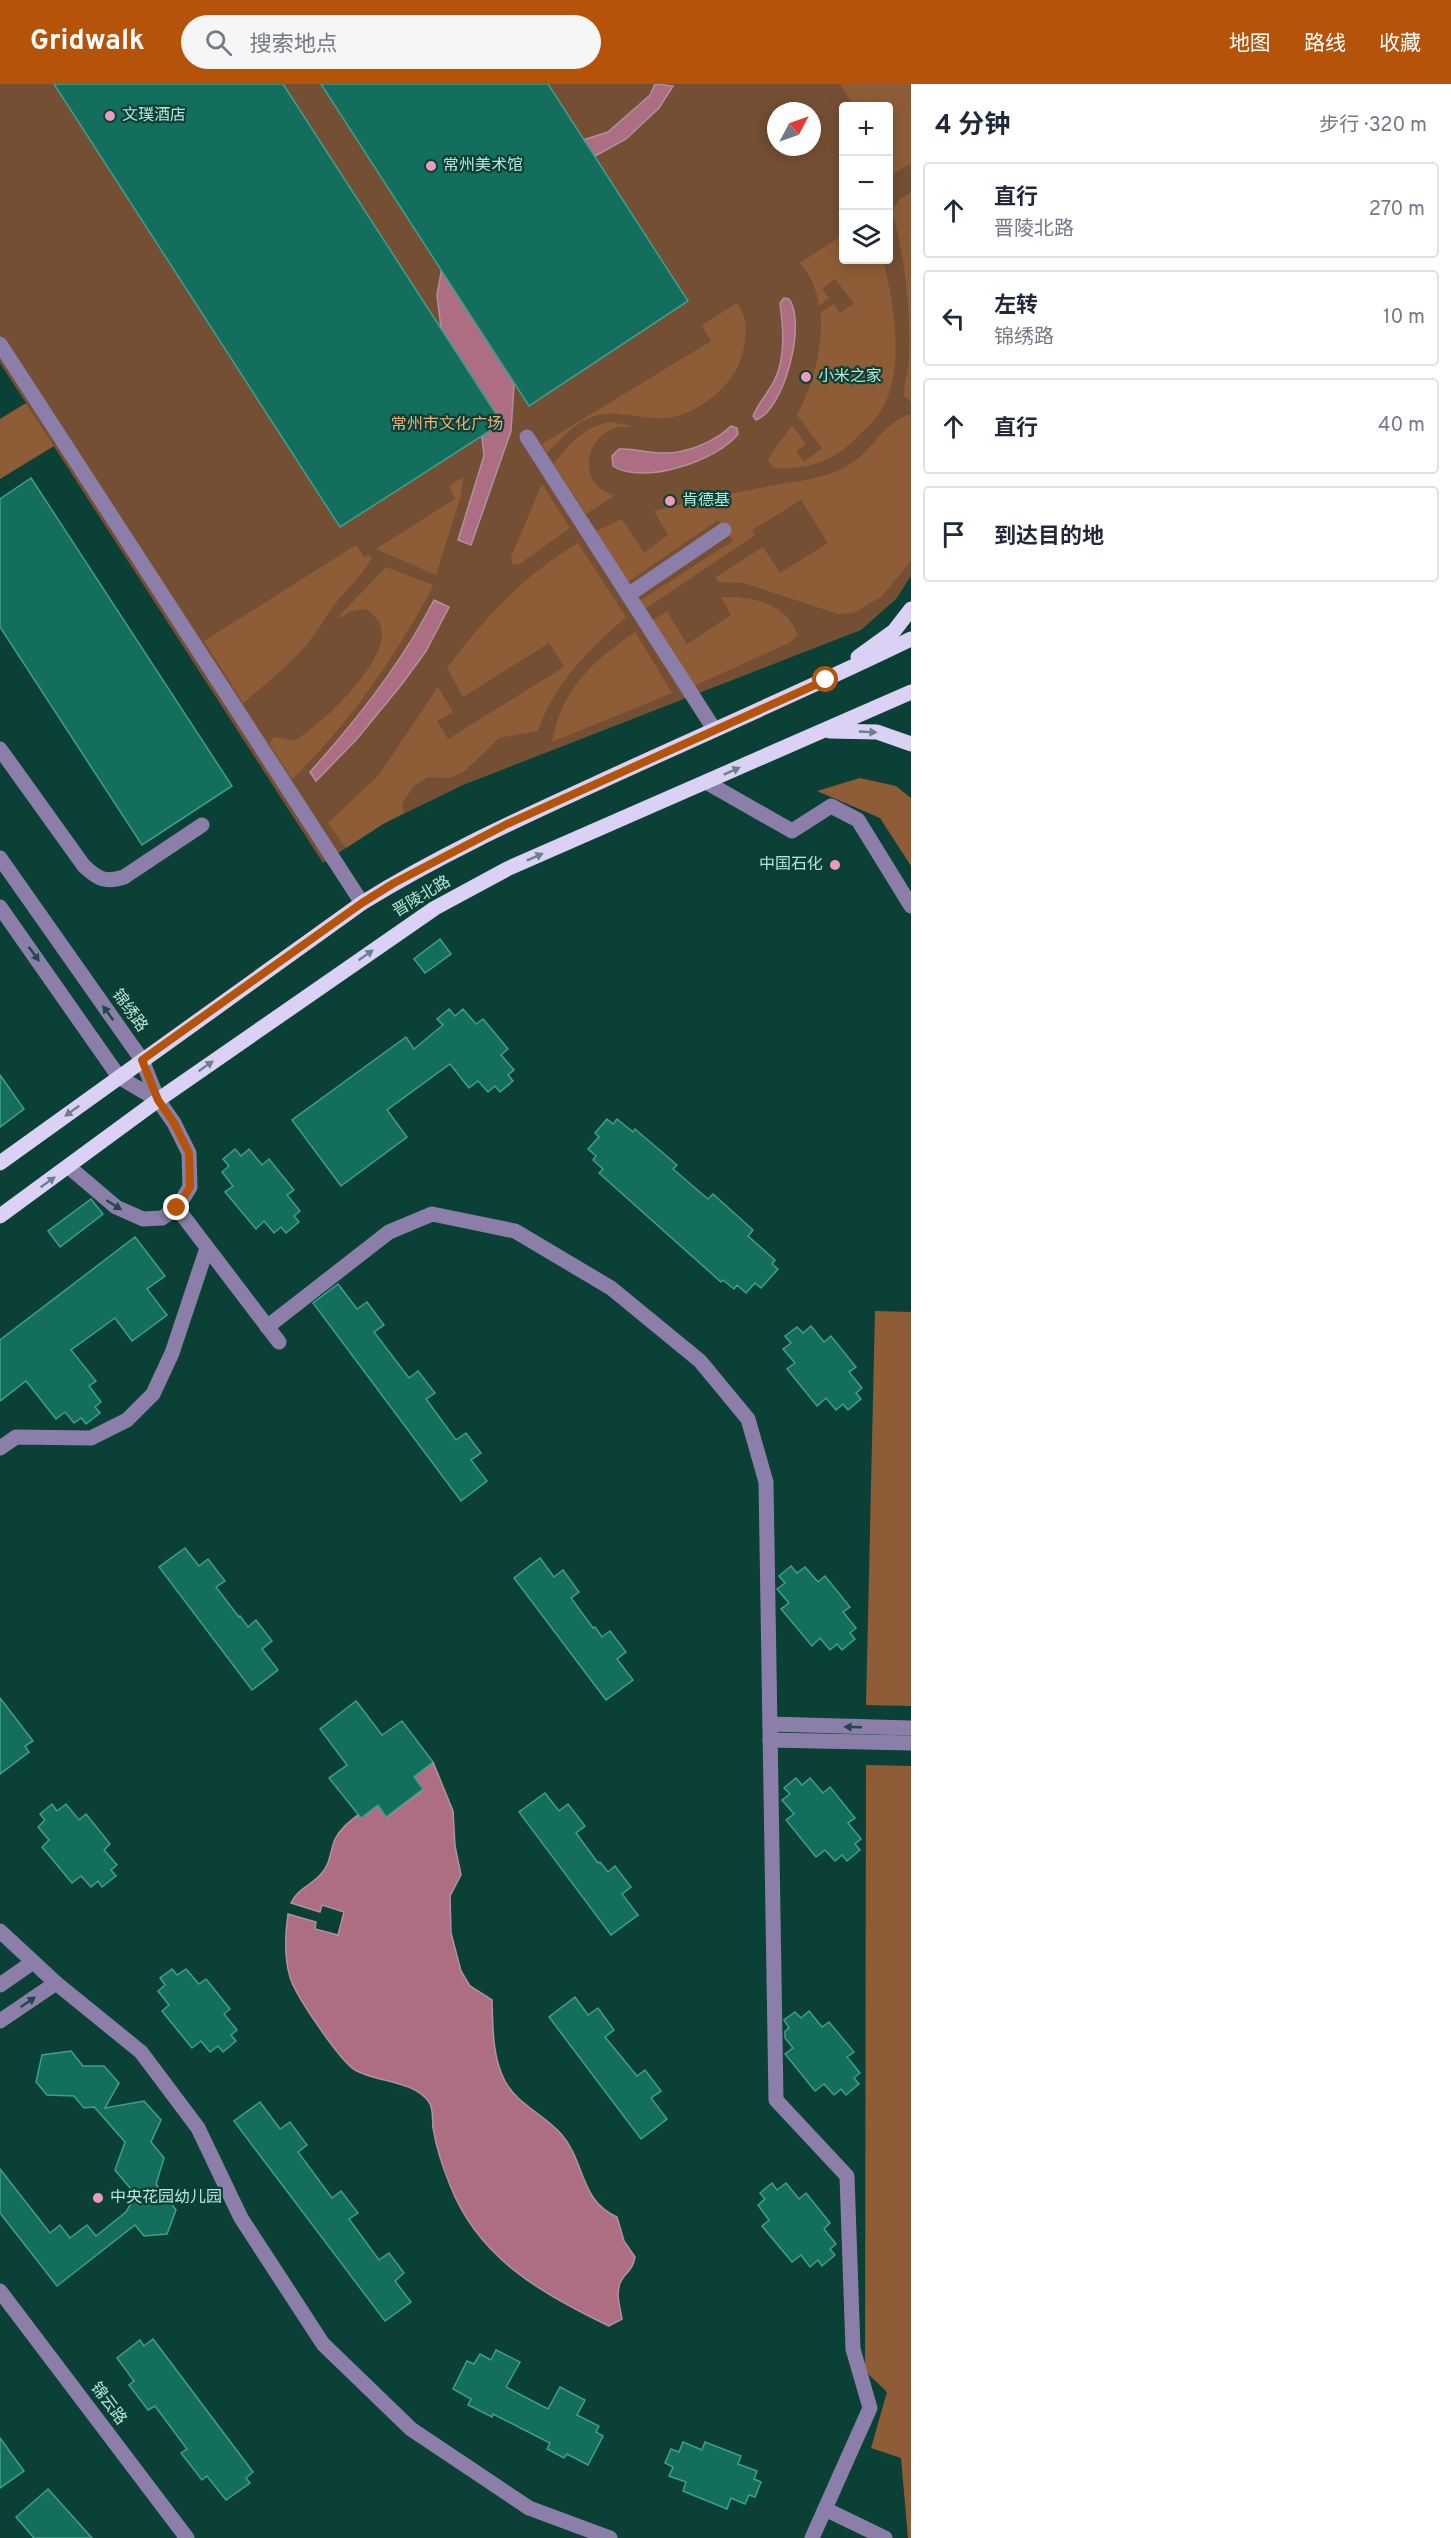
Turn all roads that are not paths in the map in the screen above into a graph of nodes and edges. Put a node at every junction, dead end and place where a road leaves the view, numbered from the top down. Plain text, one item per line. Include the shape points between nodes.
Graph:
1 (0, 345) edge
2 (527, 436) dead end
3 (724, 530) dead end
4 (628, 595) junction
5 (911, 609) edge
6 (911, 639) edge
7 (826, 680) junction
8 (911, 692) edge
9 (714, 729) junction
10 (824, 731) junction
11 (911, 744) edge
12 (0, 749) edge
13 (706, 782) junction
14 (202, 825) dead end
15 (0, 858) edge
16 (362, 903) junction
17 (911, 906) edge
18 (0, 907) edge
19 (142, 1060) junction
20 (119, 1077) junction
21 (158, 1100) junction
22 (0, 1163) edge
23 (69, 1167) junction
24 (177, 1208) junction
25 (0, 1216) edge
26 (207, 1248) junction
27 (267, 1326) junction
28 (279, 1342) dead end
29 (0, 1448) edge
30 (770, 1724) junction
31 (911, 1728) edge
32 (770, 1740) junction
33 (911, 1743) edge
34 (0, 1931) edge
35 (33, 1962) junction
36 (56, 1983) junction
37 (0, 1985) edge
38 (0, 2021) edge
39 (0, 2291) edge
40 (825, 2509) junction
41 (187, 2538) edge
42 (610, 2538) edge
43 (812, 2538) edge
44 (885, 2538) edge

1 - 16 street
2 - 4 street
3 - 4 street
4 - 9 street
5 - 7 main road via 894,631
6 - 7 main road, 晋陵北路
7 - 9 main road, 晋陵北路
8 - 10 main road, 晋陵北路
9 - 16 main road, 晋陵北路 via 507,824
10 -> 11 main road via 877,732
13 -> 10 main road, 晋陵北路
12 - 14 street via 84,866 98,879 110,882 124,877
13 - 17 street via 792,831 831,806 858,820
21 -> 13 main road, 晋陵北路 via 435,908 507,869
19 -> 15 street, 锦绣路
16 - 19 main road, 晋陵北路
18 -> 20 street
19 - 20 main road, 晋陵北路
19 - 21 street, 锦绣路
20 - 21 street
20 -> 22 main road, 晋陵北路
21 - 23 main road, 晋陵北路
21 - 24 street via 189,1153 190,1187
23 -> 24 street via 116,1207 143,1219 162,1218
25 -> 23 main road, 晋陵北路
24 - 26 street
26 - 27 street
26 - 29 street via 172,1353 153,1394 127,1420 91,1438 16,1437
27 - 28 street
27 - 30 street via 389,1232 432,1214 515,1231 611,1288 700,1361 748,1419 766,1482
31 -> 30 street
30 - 32 street
32 - 33 street
32 - 40 street via 777,2100 848,2176 854,2349 870,2408
34 - 35 street
35 - 36 street
35 - 37 street
38 -> 36 street
36 - 42 street via 141,2052 198,2128 241,2218 323,2344 411,2429 529,2508
39 - 41 street, 锦云路
40 - 43 street
40 - 44 street

